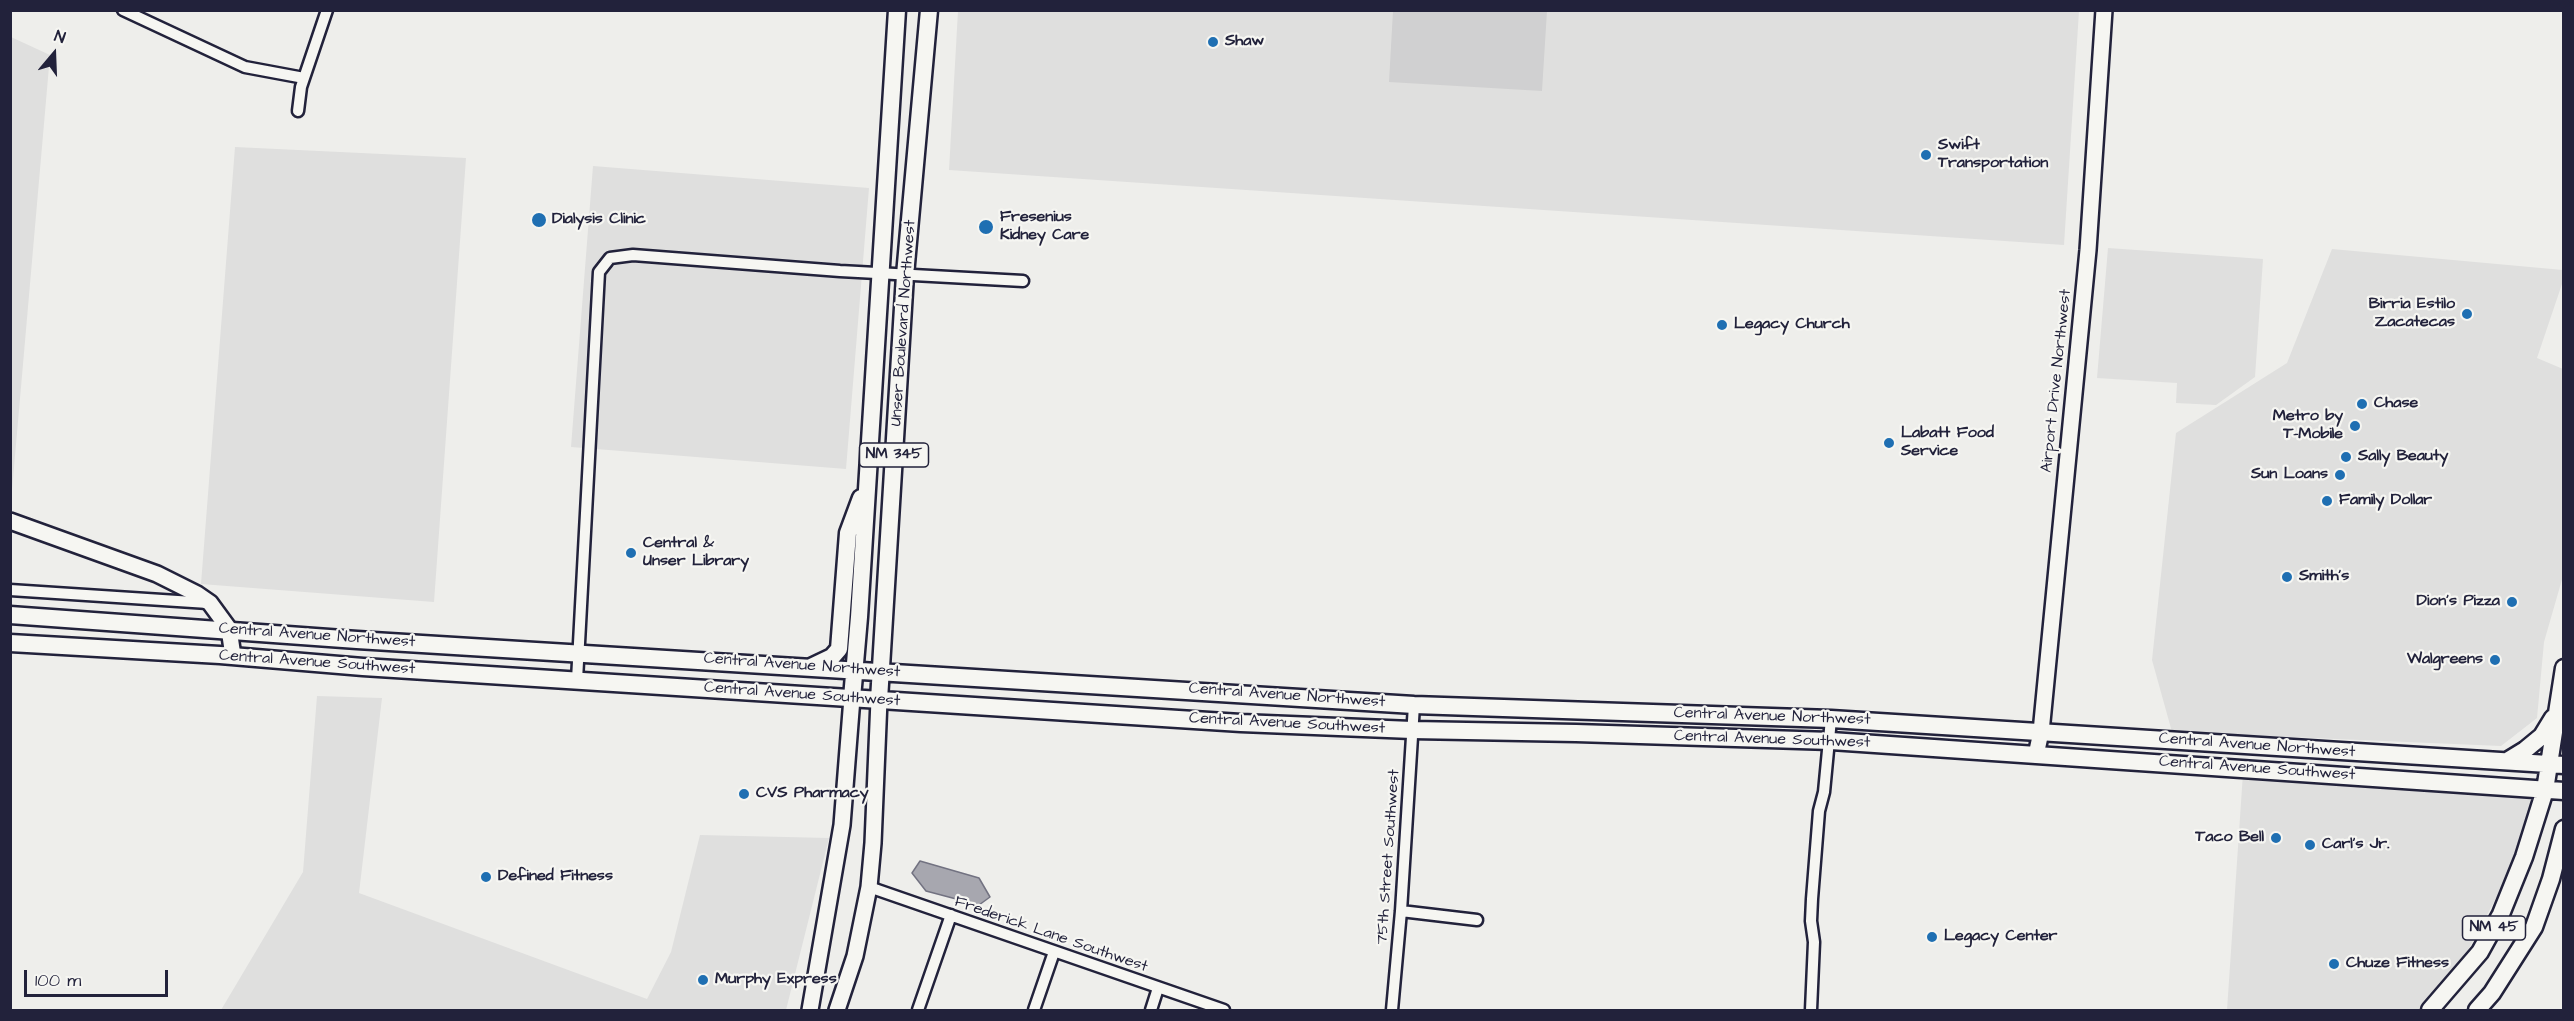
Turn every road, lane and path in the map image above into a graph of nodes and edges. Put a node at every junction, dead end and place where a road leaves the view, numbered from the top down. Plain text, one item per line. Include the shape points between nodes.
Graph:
1 (123, 10) edge
2 (327, 10) edge
3 (897, 10) edge
4 (929, 10) edge
5 (2104, 10) edge
6 (304, 78) junction
7 (298, 111) dead end
8 (879, 273) junction
9 (905, 274) junction
10 (1023, 281) dead end
11 (867, 483) junction
12 (10, 521) edge
13 (10, 590) edge
14 (210, 603) junction
15 (10, 615) edge
16 (229, 629) junction
17 (10, 643) edge
18 (580, 653) junction
19 (232, 656) junction
20 (810, 668) junction
21 (2564, 668) edge
22 (854, 670) junction
23 (881, 672) junction
24 (577, 680) junction
25 (852, 698) junction
26 (879, 700) junction
27 (1414, 705) junction
28 (2557, 712) junction
29 (1831, 719) junction
30 (1945, 726) junction
31 (1412, 730) junction
32 (2041, 732) junction
33 (1831, 741) junction
34 (1942, 748) junction
35 (2036, 754) junction
36 (2506, 761) junction
37 (2556, 765) edge
38 (2545, 790) junction
39 (2564, 791) edge
40 (2564, 829) edge
41 (2564, 876) edge
42 (869, 887) junction
43 (1401, 911) junction
44 (951, 915) junction
45 (1477, 920) dead end
46 (2534, 927) junction
47 (1053, 952) junction
48 (1158, 988) junction
49 (810, 1011) edge
50 (837, 1011) edge
51 (918, 1011) edge
52 (1034, 1011) edge
53 (1151, 1011) edge
54 (1224, 1011) edge
55 (1392, 1011) edge
56 (1811, 1011) edge
57 (2430, 1011) edge
58 (2477, 1011) edge

1 - 6 street via 245,68
2 - 6 street
3 - 8 main road, Unser Boulevard Northwest / NM 345
4 - 9 main road, Unser Boulevard Northwest / NM 345
5 - 32 street, Airport Drive Northwest via 2087,260
6 - 7 street
8 - 9 street
8 - 11 main road, Unser Boulevard Northwest / NM 345
8 - 18 street via 633,255 610,258 604,264 598,284
9 - 10 street
9 - 23 main road, Unser Boulevard Northwest / NM 345
11 - 20 main road via 848,533 839,649
11 - 22 main road, Unser Boulevard Northwest / NM 345
12 - 14 street via 158,574
13 - 14 street, Central Avenue Northwest
14 - 16 street
15 - 16 main road, Central Avenue Northwest
16 - 18 main road, Central Avenue Northwest
16 - 19 street
17 - 19 main road, Central Avenue Southwest
18 - 20 main road, Central Avenue Northwest
18 - 24 street
19 - 24 main road, Central Avenue Southwest
20 - 22 main road, Central Avenue Northwest
21 - 28 main road, NM 45
22 - 23 main road, Central Avenue Northwest
22 - 25 main road, NM 345
23 - 26 main road, NM 345
23 - 27 main road, Central Avenue Northwest
24 - 25 main road, Central Avenue Southwest
25 - 26 main road, Central Avenue Southwest
25 - 49 street via 840,836
26 - 31 main road, Central Avenue Southwest
26 - 42 street
27 - 29 main road, Central Avenue Northwest
27 - 31 street, 75th Street Southwest
28 - 36 main road via 2542,736
28 - 37 main road, NM 45
29 - 30 main road, Central Avenue Northwest
29 - 33 street
30 - 32 main road, Central Avenue Northwest
30 - 34 main road
31 - 33 main road, Central Avenue Southwest
31 - 43 street, 75th Street Southwest
32 - 35 street, Airport Drive Northwest
32 - 36 main road, Central Avenue Northwest
33 - 34 main road, Central Avenue Southwest
33 - 56 street via 1814,867
34 - 35 main road, Central Avenue Southwest
35 - 38 main road, Central Avenue Southwest
36 - 37 main road, Central Avenue Northwest
37 - 38 main road, NM 45
38 - 39 main road, Central Avenue Southwest
38 - 57 main road, NM 45 via 2534,831 2501,914 2480,952
40 - 46 main road, NM 45
41 - 46 main road via 2554,901
42 - 44 street, Frederick Lane Southwest
42 - 50 street via 855,956
43 - 45 street
43 - 55 street, 75th Street Southwest
44 - 47 street, Frederick Lane Southwest
44 - 51 street
46 - 58 main road, NM 45
47 - 48 street, Frederick Lane Southwest
47 - 52 street
48 - 53 street
48 - 54 street, Frederick Lane Southwest

